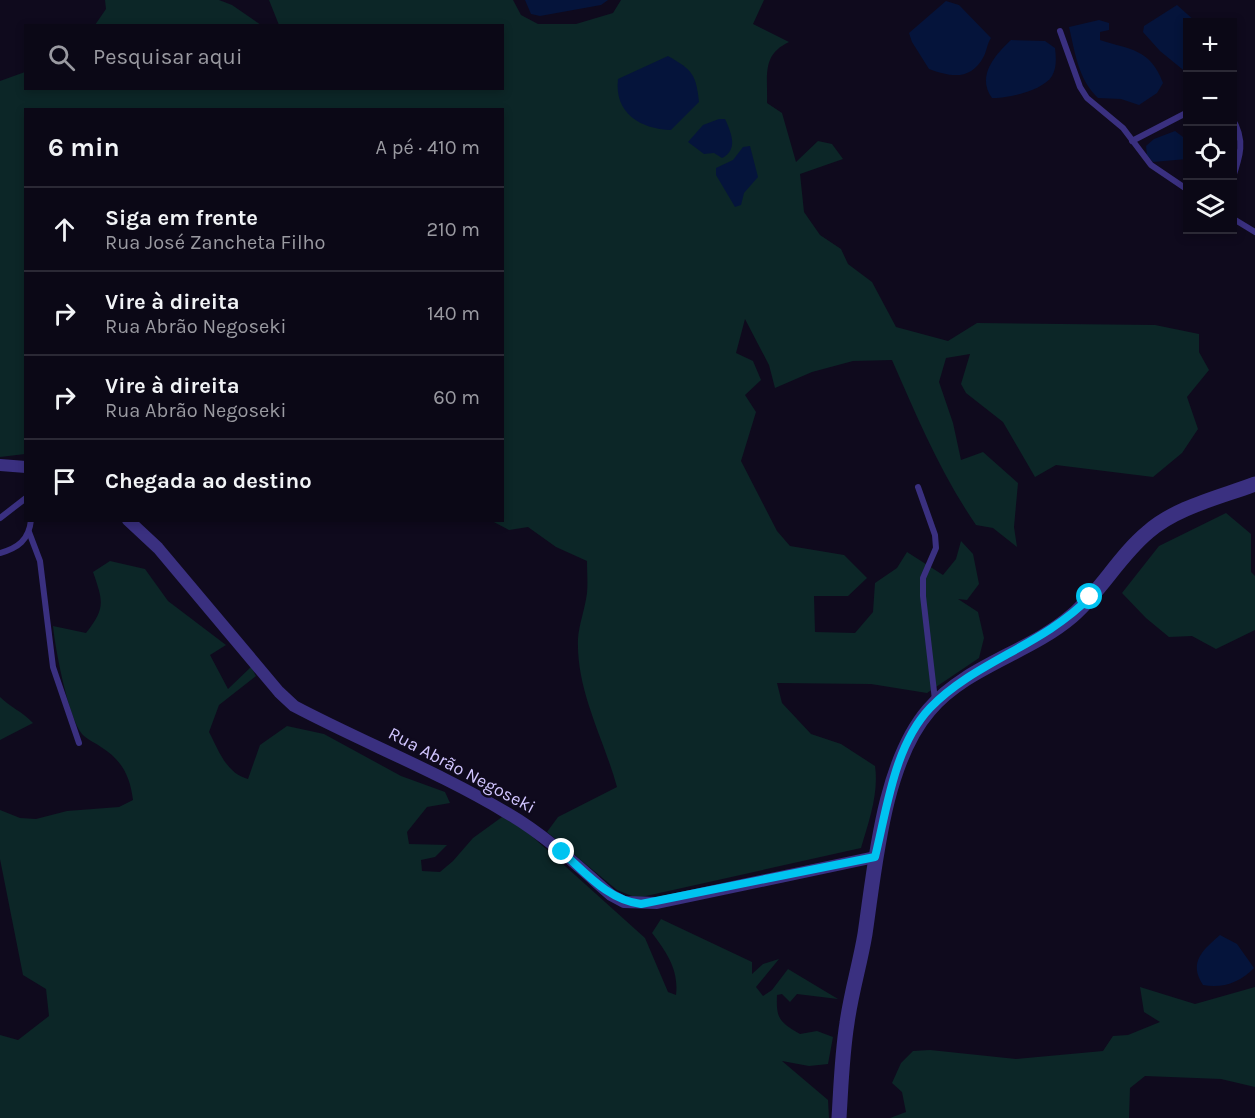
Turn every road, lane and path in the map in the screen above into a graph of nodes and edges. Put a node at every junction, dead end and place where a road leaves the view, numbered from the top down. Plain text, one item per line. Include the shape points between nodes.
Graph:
1 (1060, 31) dead end
2 (1183, 115) edge
3 (1237, 125) edge
4 (1132, 141) junction
5 (1237, 167) edge
6 (1183, 187) edge
7 (1237, 221) edge
8 (1255, 232) edge
9 (0, 465) edge
10 (24, 467) edge
11 (1255, 484) edge
12 (918, 487) dead end
13 (24, 500) edge
14 (0, 518) edge
15 (31, 522) edge
16 (130, 522) edge
17 (29, 532) junction
18 (0, 553) edge
19 (936, 703) junction
20 (79, 743) dead end
21 (875, 857) junction
22 (839, 1118) edge

1 - 4 lane via 1087,98 1123,128
2 - 4 lane
3 - 5 lane via 1242,150
4 - 6 lane via 1151,165
7 - 8 lane
9 - 10 street
11 - 19 street via 1159,523 1140,538 1073,615 1041,638 968,678
12 - 19 lane via 935,535 936,548 923,578 923,596
13 - 14 lane
15 - 17 lane
16 - 21 street, Rua Abrão Negoseki via 158,548 294,706 418,764 509,814 624,902 657,903
17 - 18 lane via 22,543
17 - 20 lane via 40,561 53,667
19 - 21 street via 907,745
21 - 22 street via 847,1022

